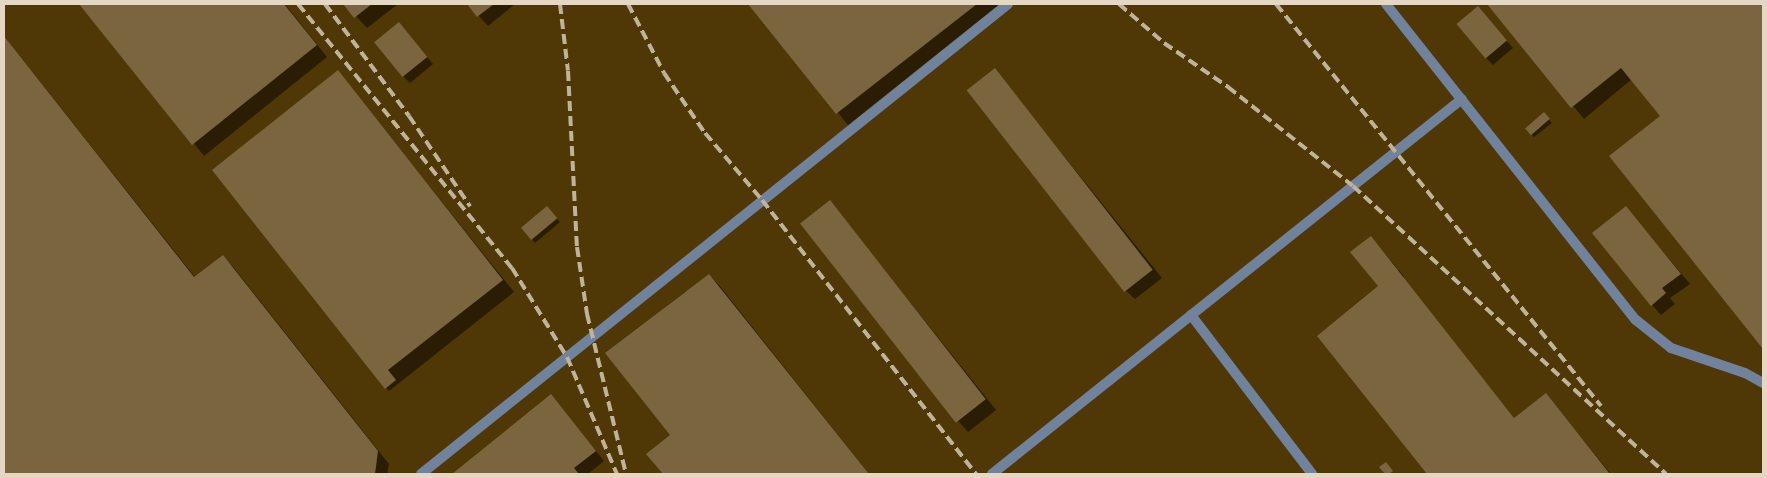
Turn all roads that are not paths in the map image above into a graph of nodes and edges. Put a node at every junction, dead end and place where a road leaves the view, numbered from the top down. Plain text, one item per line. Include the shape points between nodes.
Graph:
1 (1008, 4) edge
2 (1386, 4) edge
3 (1462, 99) junction
4 (1191, 315) junction
5 (1763, 383) edge
6 (422, 474) edge
7 (992, 474) edge
8 (1312, 474) edge

1 - 6 lane
2 - 3 lane
3 - 4 lane
3 - 5 lane via 1636,320 1671,348 1745,373
4 - 7 lane
4 - 8 lane

